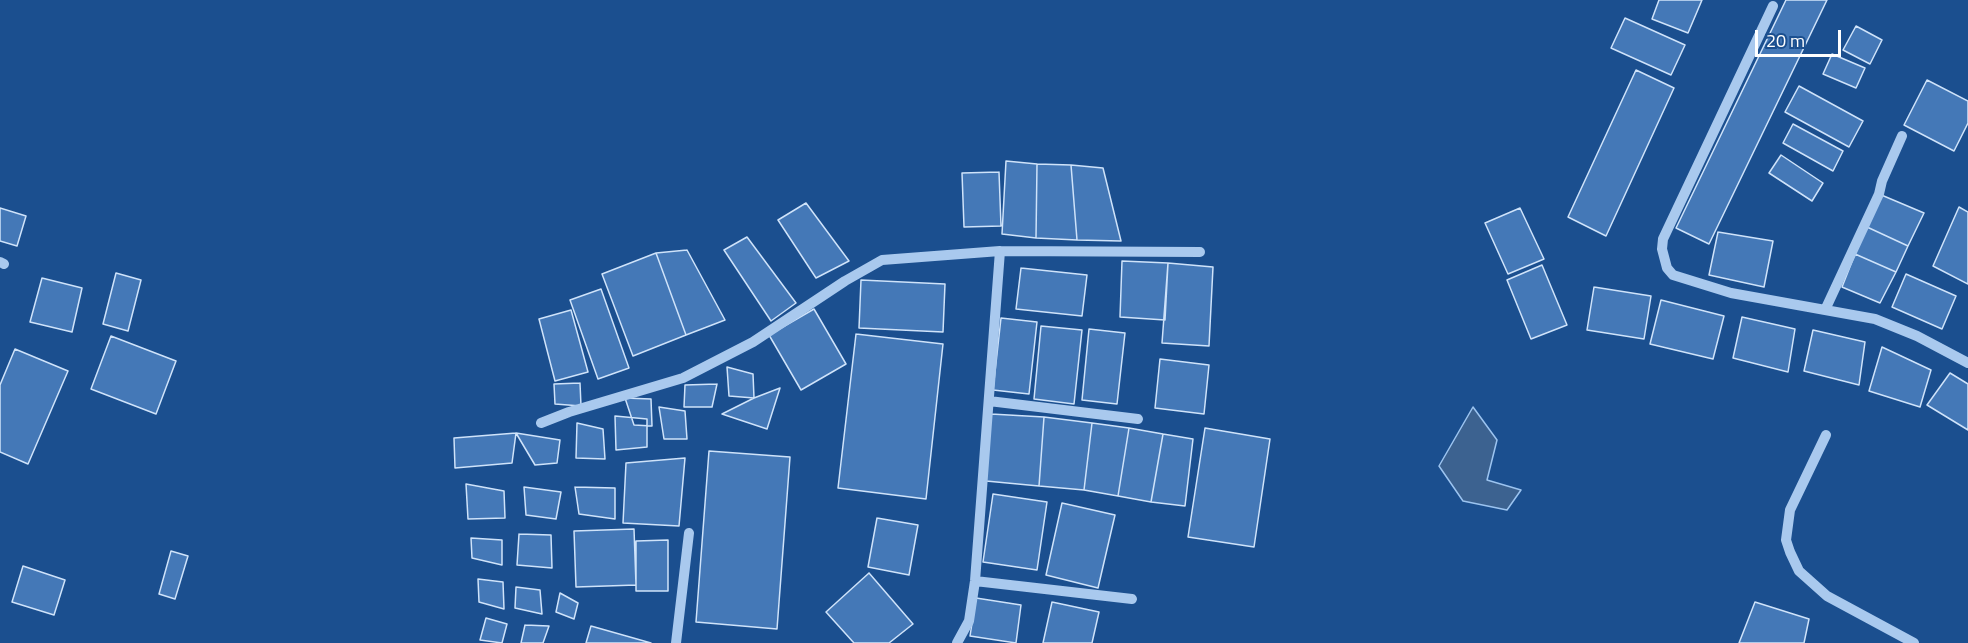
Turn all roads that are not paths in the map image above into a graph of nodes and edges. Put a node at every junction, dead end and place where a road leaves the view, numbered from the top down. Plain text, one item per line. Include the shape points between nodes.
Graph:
1 (1773, 6) dead end
2 (1902, 136) dead end
3 (1000, 251) junction
4 (1200, 252) dead end
5 (1825, 310) junction
6 (1966, 358) edge
7 (989, 401) junction
8 (1138, 419) dead end
9 (541, 423) dead end
10 (1826, 435) dead end
11 (689, 532) dead end
12 (975, 581) junction
13 (1132, 599) dead end
14 (676, 643) edge
15 (957, 643) edge
16 (1914, 643) edge

1 - 5 street via 1663,239 1662,249 1673,275 1731,293
2 - 5 street
3 - 4 street
3 - 7 street
3 - 9 street via 882,260 753,342 683,378
5 - 6 street via 1875,319
7 - 8 street
7 - 12 street
10 - 16 street via 1790,510 1786,540 1790,552 1799,571 1827,596
11 - 14 street
12 - 13 street
12 - 15 street via 969,621

